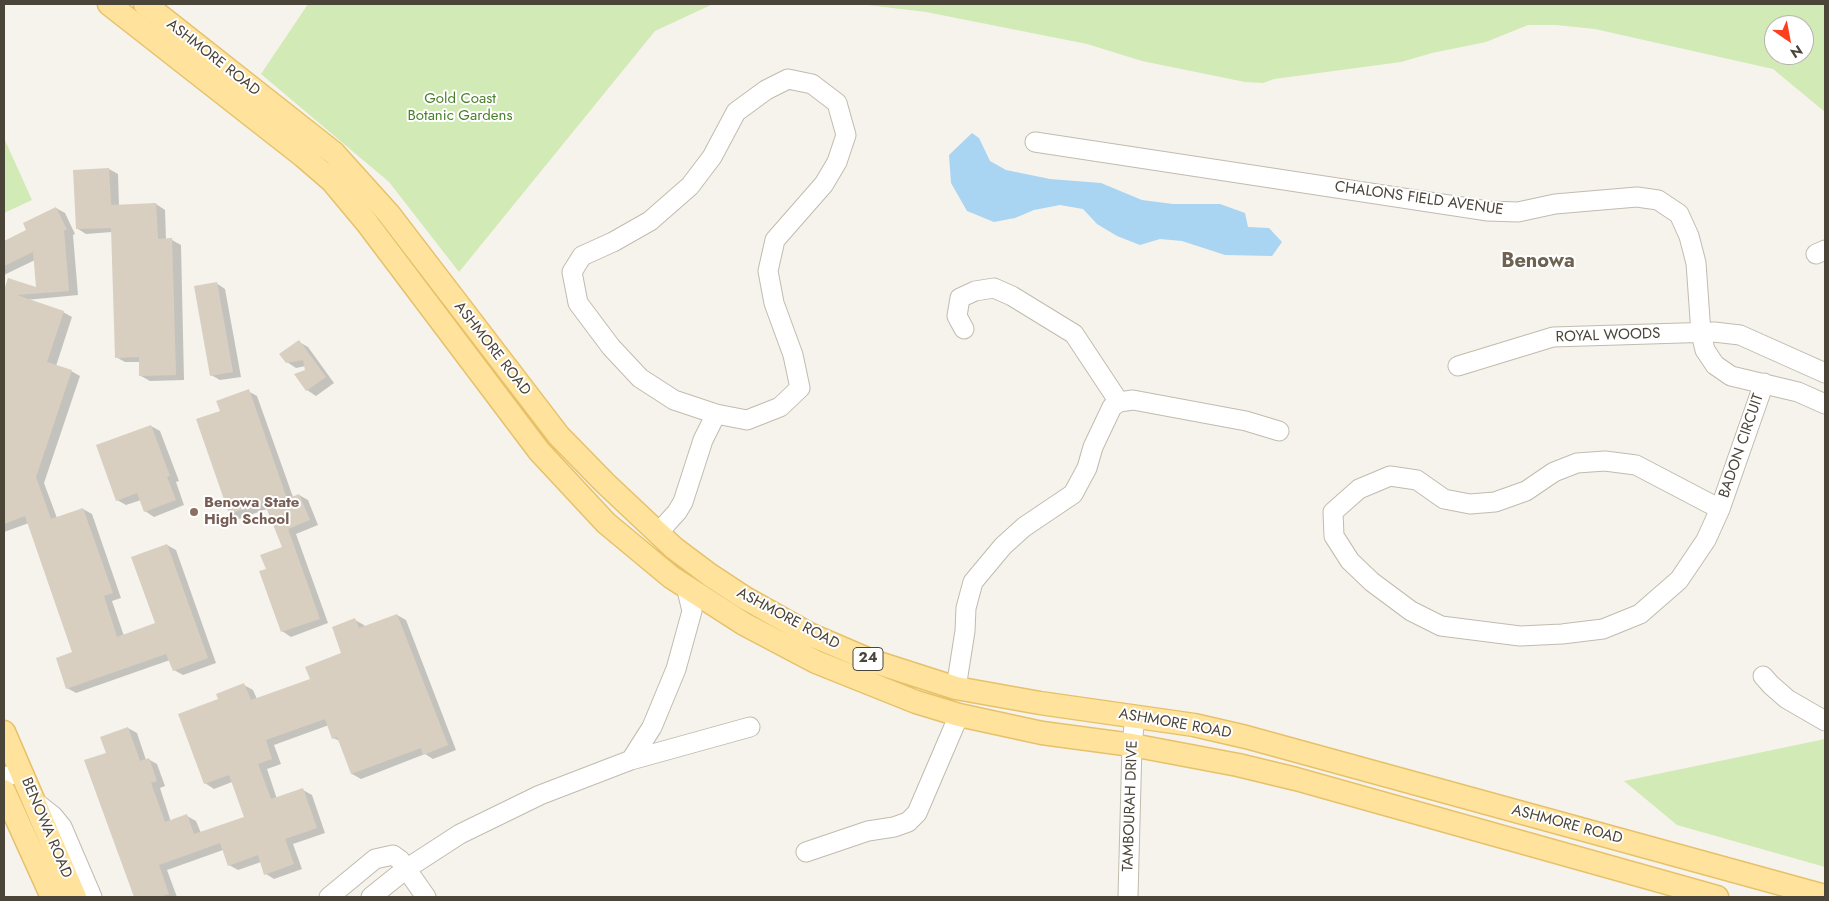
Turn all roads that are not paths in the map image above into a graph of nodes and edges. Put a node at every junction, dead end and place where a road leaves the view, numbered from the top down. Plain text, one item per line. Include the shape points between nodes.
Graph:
1 (109, 4) edge
2 (145, 4) edge
3 (1035, 142) dead end
4 (964, 329) dead end
5 (1701, 333) junction
6 (1458, 366) dead end
7 (1825, 373) edge
8 (1764, 383) junction
9 (1119, 402) junction
10 (1825, 404) edge
11 (716, 414) junction
12 (1279, 431) dead end
13 (1720, 509) junction
14 (658, 533) junction
15 (686, 586) junction
16 (1764, 676) dead end
17 (956, 688) junction
18 (959, 715) junction
19 (1135, 716) junction
20 (1825, 721) edge
21 (750, 727) dead end
22 (4, 732) edge
23 (1132, 745) junction
24 (631, 760) junction
25 (12, 774) edge
26 (4, 791) edge
27 (34, 801) junction
28 (806, 852) dead end
29 (406, 869) junction
30 (1825, 896) edge
31 (52, 897) edge
32 (75, 897) edge
33 (92, 897) edge
34 (328, 897) edge
35 (371, 897) edge
36 (426, 897) edge
37 (1128, 897) edge
38 (1717, 897) edge

1 - 15 main road, ASHMORE ROAD / 24 via 332,181 539,451 606,523
2 - 14 main road, ASHMORE ROAD / 24 via 334,153 388,214 559,436
3 - 5 street, CHALONS FIELD AVENUE via 1488,211 1518,212 1555,204 1637,197 1658,200 1679,214 1689,236 1700,292
4 - 9 street via 957,316 960,298 994,288 1012,296 1074,334
5 - 6 street, ROYAL WOODS via 1553,336
5 - 7 street, ROYAL WOODS via 1740,335
5 - 8 street, CHALONS FIELD AVENUE via 1705,350 1715,365 1731,376
8 - 10 street, CHALONS FIELD AVENUE via 1798,392
8 - 13 street, BADON CIRCUIT
9 - 12 street via 1156,403
9 - 17 street via 1112,407 1073,494 1024,527 973,582 966,608
11 - 11 street via 747,420 780,407 800,388 793,355 774,303 768,271 775,240 824,184 837,162 846,135 836,103 812,84 788,78 736,112 712,157 690,186 650,221 582,256 572,272 578,303 611,347 640,378 674,400
11 - 14 street via 703,440 683,502
13 - 13 street, BADON CIRCUIT via 1706,540 1679,580 1640,614 1603,629 1520,636 1441,626 1411,611 1350,561 1334,536 1333,512 1359,489 1390,476 1418,480 1444,499 1470,504 1495,502 1526,491 1554,472 1577,463 1605,461 1636,465
14 - 17 main road, ASHMORE ROAD / 24 via 745,598 809,634 872,661
15 - 18 main road, ASHMORE ROAD / 24 via 744,624 816,662 916,702
15 - 24 street via 692,611 676,669 652,727
16 - 20 street via 1787,699
17 - 19 main road, ASHMORE ROAD / 24
18 - 23 main road, ASHMORE ROAD / 24 via 1034,732
18 - 28 street via 917,813 908,822 868,831
19 - 23 street, TAMBOURAH DRIVE
19 - 30 main road, ASHMORE ROAD / 24 via 1246,737
21 - 24 street
22 - 25 main road, BENOWA ROAD
23 - 37 street, TAMBOURAH DRIVE
23 - 38 main road, ASHMORE ROAD / 24 via 1296,779
24 - 29 street via 540,795 460,834
25 - 27 main road, BENOWA ROAD
26 - 31 main road, BENOWA ROAD
27 - 32 main road, BENOWA ROAD
27 - 33 street via 62,827
29 - 34 street via 393,855 375,859
29 - 35 street
29 - 36 street

